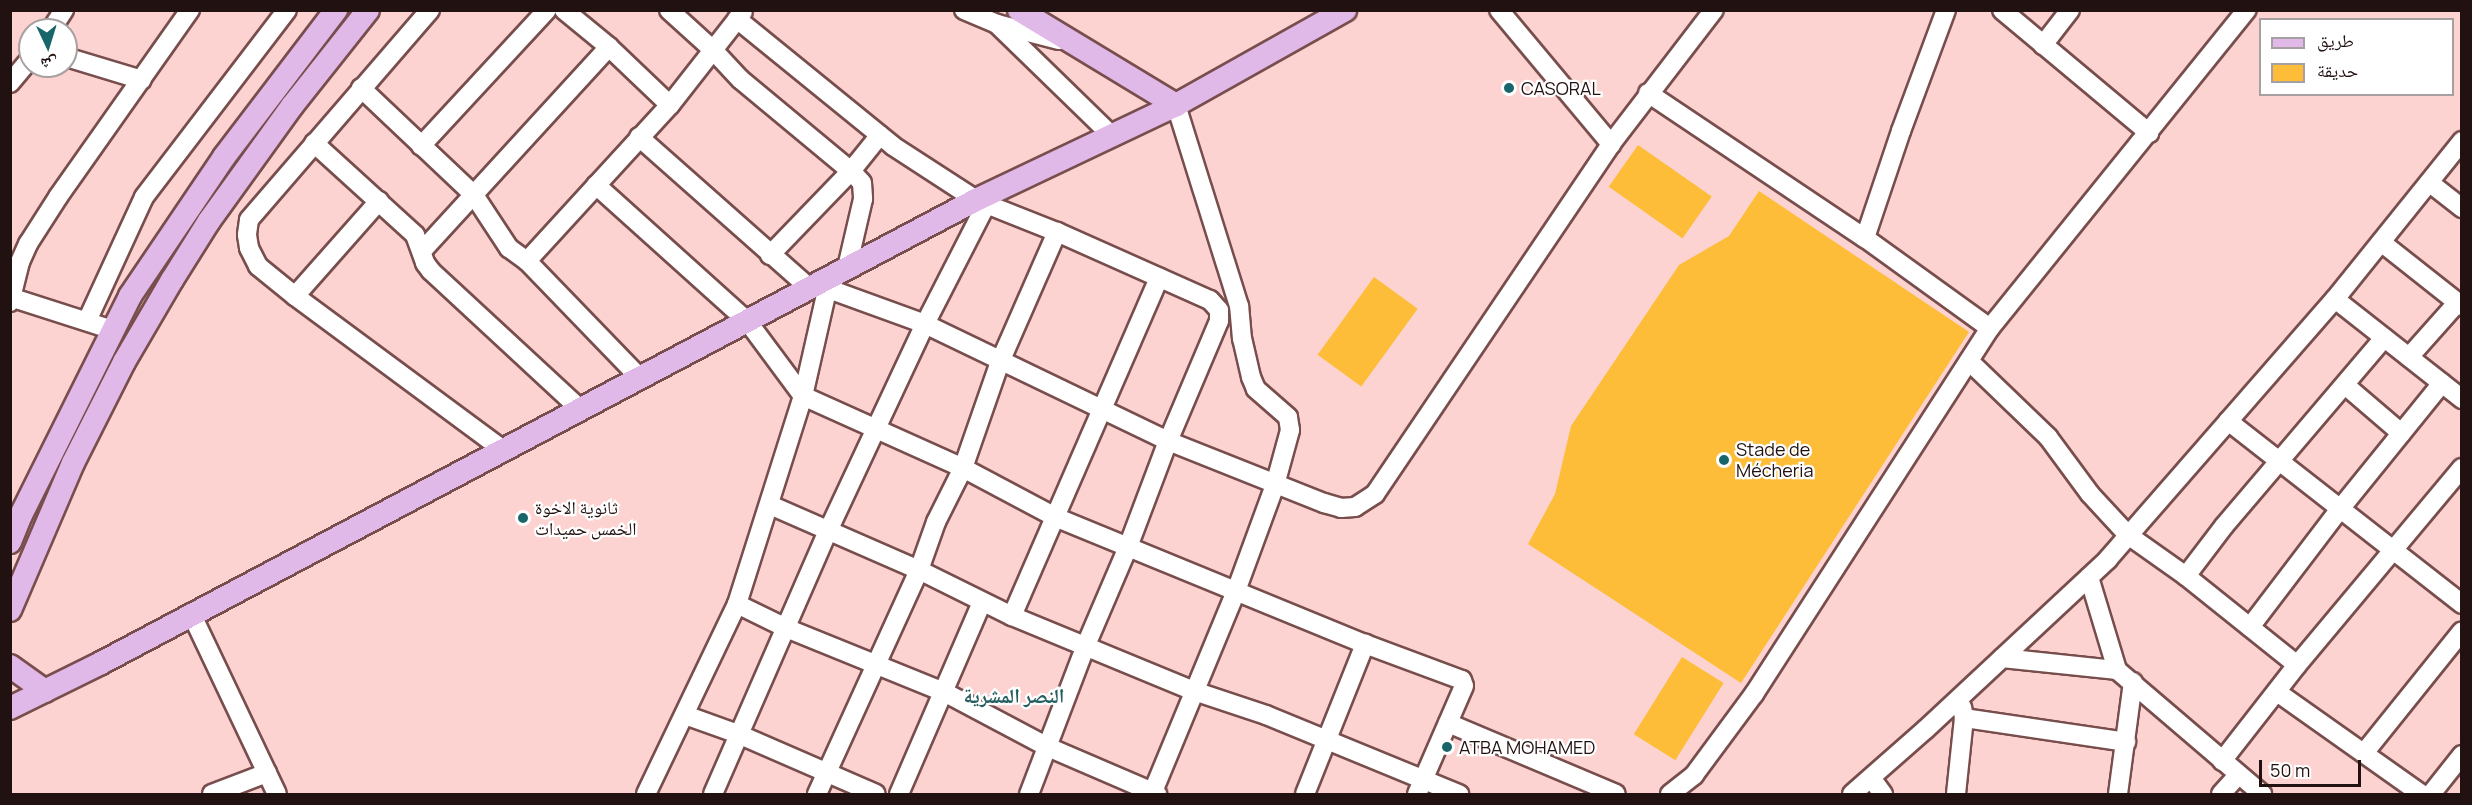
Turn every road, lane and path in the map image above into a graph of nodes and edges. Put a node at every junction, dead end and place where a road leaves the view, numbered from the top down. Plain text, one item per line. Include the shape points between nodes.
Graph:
1 (190, 10) edge
2 (287, 10) edge
3 (336, 10) edge
4 (368, 10) edge
5 (430, 10) edge
6 (547, 10) edge
7 (564, 10) edge
8 (669, 10) edge
9 (964, 10) edge
10 (1019, 10) edge
11 (1345, 10) edge
12 (1499, 10) edge
13 (1714, 10) edge
14 (1946, 10) edge
15 (2002, 10) edge
16 (2070, 10) edge
17 (2247, 10) edge
18 (740, 15) edge
19 (997, 24) junction
20 (1073, 43) junction
21 (2043, 45) junction
22 (609, 47) junction
23 (713, 50) junction
24 (78, 61) edge
25 (141, 80) junction
26 (361, 88) junction
27 (1648, 93) junction
28 (670, 105) junction
29 (1176, 105) junction
30 (2149, 133) junction
31 (880, 135) junction
32 (1111, 135) junction
33 (639, 137) junction
34 (2462, 141) edge
35 (314, 143) junction
36 (1611, 144) junction
37 (421, 146) junction
38 (851, 171) junction
39 (2430, 183) junction
40 (596, 185) junction
41 (474, 195) junction
42 (379, 201) junction
43 (981, 203) junction
44 (2462, 208) edge
45 (1057, 232) junction
46 (1865, 237) junction
47 (2381, 242) junction
48 (422, 251) junction
49 (770, 255) junction
50 (528, 261) junction
51 (1159, 278) junction
52 (829, 281) junction
53 (295, 296) junction
54 (11, 298) edge
55 (2335, 299) junction
56 (2459, 305) edge
57 (87, 321) junction
58 (748, 322) junction
59 (925, 324) junction
60 (1990, 328) junction
61 (112, 330) junction
62 (2384, 338) junction
63 (2409, 357) junction
64 (1969, 361) junction
65 (1000, 362) junction
66 (639, 377) junction
67 (2442, 383) junction
68 (2344, 385) junction
69 (803, 396) junction
70 (2462, 399) edge
71 (580, 409) junction
72 (1102, 410) junction
73 (2228, 421) junction
74 (877, 428) junction
75 (2401, 433) junction
76 (1168, 441) junction
77 (503, 450) junction
78 (2279, 462) junction
79 (963, 468) junction
80 (2462, 468) edge
81 (1275, 485) junction
82 (770, 505) junction
83 (2340, 508) junction
84 (1055, 517) junction
85 (828, 531) junction
86 (2128, 535) junction
87 (10, 542) edge
88 (1128, 548) junction
89 (2394, 550) junction
90 (919, 570) junction
91 (2186, 576) junction
92 (2088, 577) junction
93 (1236, 591) junction
94 (982, 602) junction
95 (737, 604) junction
96 (2462, 604) edge
97 (10, 610) edge
98 (191, 613) junction
99 (1012, 616) junction
100 (2250, 627) junction
101 (786, 628) junction
102 (2462, 631) edge
103 (1365, 644) junction
104 (1086, 645) junction
105 (2002, 658) junction
106 (876, 665) junction
107 (2296, 665) junction
108 (10, 666) edge
109 (2117, 670) junction
110 (2133, 682) junction
111 (45, 691) junction
112 (1194, 691) junction
113 (944, 692) junction
114 (2277, 692) junction
115 (1959, 698) junction
116 (10, 708) edge
117 (685, 715) junction
118 (1964, 718) junction
119 (1448, 723) junction
120 (738, 734) junction
121 (1327, 741) junction
122 (2126, 742) junction
123 (1048, 747) junction
124 (2364, 753) junction
125 (2462, 755) edge
126 (2222, 761) junction
127 (267, 773) junction
128 (826, 775) junction
129 (2238, 775) junction
130 (1872, 779) junction
131 (1420, 787) edge
132 (1154, 794) edge
133 (212, 795) edge
134 (277, 795) edge
135 (646, 795) edge
136 (713, 795) edge
137 (817, 795) edge
138 (876, 795) edge
139 (899, 795) edge
140 (1029, 795) edge
141 (1305, 795) edge
142 (1459, 795) edge
143 (1616, 795) edge
144 (1670, 795) edge
145 (1852, 795) edge
146 (1883, 795) edge
147 (1956, 795) edge
148 (2118, 795) edge
149 (2221, 795) edge
150 (2262, 795) edge
151 (2421, 795) edge
152 (2431, 795) edge

1 - 25 street
2 - 57 street via 144,198
3 - 61 main road via 179,220
4 - 97 main road via 292,106 209,221 172,280 124,362 73,463
5 - 26 street
6 - 37 street
7 - 22 street
8 - 23 street
9 - 19 street
10 - 20 main road
11 - 29 main road
12 - 36 street
13 - 27 street
14 - 46 street
15 - 21 street
16 - 21 street
17 - 30 street
18 - 23 street
18 - 31 street
19 - 20 street
19 - 32 street
20 - 29 main road
21 - 30 street
22 - 28 street
22 - 41 street
23 - 28 street
23 - 38 street via 740,79
24 - 25 street
25 - 54 street via 28,244
26 - 35 street
26 - 37 street
27 - 36 street
27 - 46 street
28 - 33 street
29 - 32 main road
29 - 81 street via 1239,306 1251,377 1256,389 1288,417 1290,424
30 - 60 street
31 - 38 street
31 - 43 street
32 - 43 main road
33 - 40 street
33 - 49 street
34 - 39 street
35 - 42 street
35 - 53 street via 247,226 254,261
36 - 81 street via 1375,494 1364,503 1341,508
37 - 41 street
38 - 49 street
38 - 52 street via 862,183 863,199
39 - 44 street
39 - 47 street
40 - 50 street
40 - 58 street
41 - 48 street
41 - 50 street via 509,248
42 - 48 street via 415,235
42 - 53 street
43 - 45 street
43 - 52 main road
43 - 59 street
45 - 51 street
45 - 65 street
46 - 60 street
47 - 55 street
47 - 56 street
48 - 71 street via 431,271
49 - 52 street
50 - 66 street
51 - 72 street
51 - 76 street via 1210,300 1219,310 1219,321
52 - 58 main road
52 - 59 street
52 - 69 street
53 - 77 street
54 - 57 street
55 - 62 street
55 - 73 street
56 - 63 street
57 - 61 street
58 - 66 main road
58 - 69 street
59 - 65 street
59 - 74 street
60 - 64 street
61 - 87 main road
62 - 63 street
62 - 68 street
63 - 67 street
64 - 86 street via 2049,437 2090,494
64 - 144 street via 1754,694 1694,775
65 - 72 street
65 - 79 street
66 - 71 main road
67 - 70 street
67 - 75 street
68 - 75 street
68 - 78 street
69 - 74 street
69 - 82 street
71 - 77 main road
72 - 76 street
72 - 84 street
73 - 78 street
73 - 86 street
74 - 79 street
74 - 85 street
75 - 83 street
76 - 81 street
76 - 88 street
77 - 98 main road
78 - 83 street
78 - 91 street
79 - 84 street
79 - 90 street via 936,522
80 - 89 street
81 - 93 street
82 - 85 street
82 - 95 street
83 - 89 street
83 - 100 street
84 - 88 street
84 - 99 street
85 - 90 street
85 - 101 street
86 - 91 street
86 - 92 street
88 - 93 street
88 - 104 street
89 - 96 street
89 - 107 street
90 - 94 street
90 - 106 street
91 - 100 street
92 - 105 street
92 - 109 street
93 - 103 street
93 - 112 street
94 - 99 street
94 - 113 street
95 - 101 street
95 - 117 street
98 - 111 main road
98 - 127 street
99 - 104 street
100 - 107 street
101 - 106 street
101 - 120 street
102 - 124 street
103 - 119 street via 1462,680 1464,686
103 - 121 street
104 - 112 street
104 - 123 street
105 - 109 street
105 - 115 street
106 - 113 street
106 - 128 street
107 - 114 street
108 - 111 main road
109 - 110 street
110 - 122 street
110 - 126 street
111 - 116 main road
112 - 121 street
112 - 132 street
113 - 123 street
113 - 139 street
114 - 124 street
114 - 126 street
115 - 118 street
115 - 130 street
117 - 120 street
117 - 135 street
118 - 122 street
118 - 147 street
119 - 131 street
119 - 143 street
120 - 128 street
120 - 136 street
121 - 131 street
121 - 141 street
122 - 148 street
123 - 132 street
123 - 140 street
124 - 151 street
125 - 152 street
126 - 129 street
127 - 133 street
127 - 134 street
128 - 137 street
128 - 138 street
129 - 149 street
129 - 150 street
130 - 145 street
130 - 146 street
131 - 142 street

